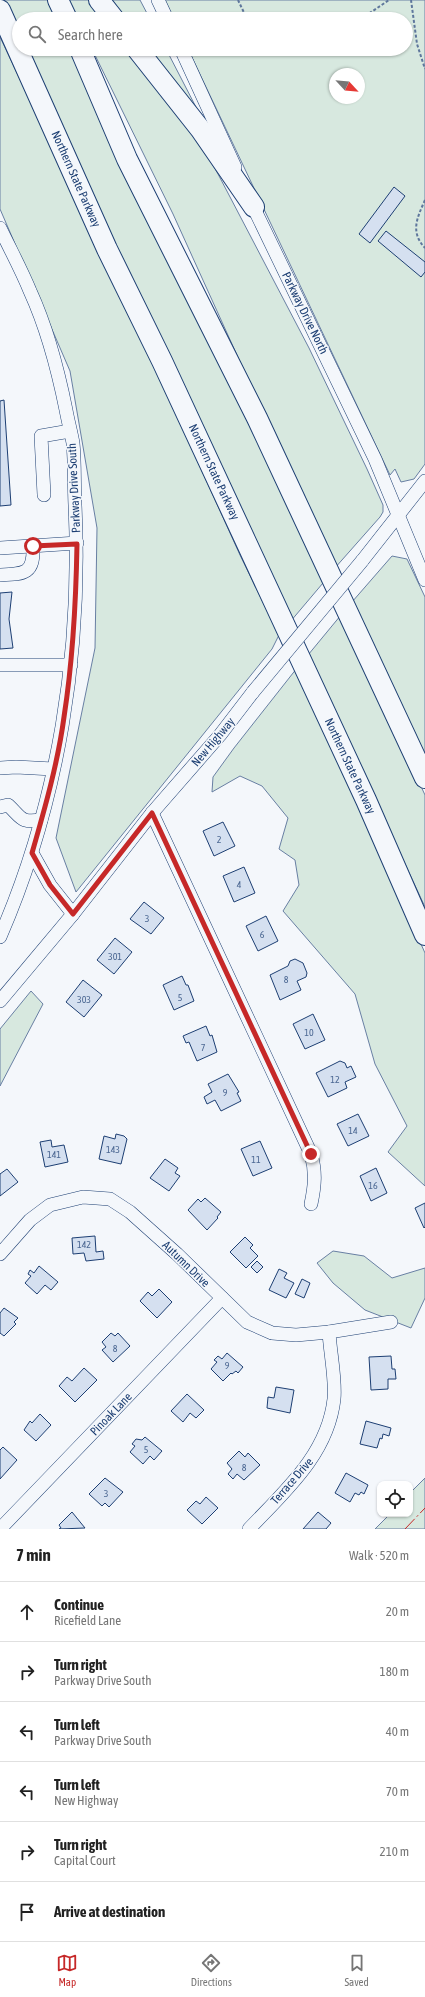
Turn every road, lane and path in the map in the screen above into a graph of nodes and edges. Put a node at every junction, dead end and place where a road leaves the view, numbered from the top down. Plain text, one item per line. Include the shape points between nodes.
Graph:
1 (58, 0) edge
2 (99, 0) edge
3 (158, 0) edge
4 (238, 0) edge
5 (389, 0) edge
6 (411, 0) edge
7 (0, 10) edge
8 (64, 12) edge
9 (108, 12) edge
10 (164, 12) edge
11 (244, 12) edge
12 (371, 12) edge
13 (413, 12) edge
14 (413, 15) edge
15 (12, 37) edge
16 (21, 56) edge
17 (83, 56) edge
18 (143, 56) edge
19 (184, 56) edge
20 (425, 69) edge
21 (425, 200) edge
22 (254, 207) junction
23 (0, 228) edge
24 (425, 248) edge
25 (70, 431) junction
26 (425, 481) edge
27 (44, 495) dead end
28 (399, 513) junction
29 (77, 544) junction
30 (33, 546) junction
31 (0, 548) edge
32 (0, 576) edge
33 (425, 580) edge
34 (71, 664) junction
35 (0, 665) edge
36 (0, 768) edge
37 (53, 769) junction
38 (425, 778) edge
39 (1, 810) edge
40 (152, 813) junction
41 (41, 820) junction
42 (32, 853) junction
43 (73, 914) junction
44 (0, 935) edge
45 (425, 935) edge
46 (6, 986) edge
47 (0, 1001) edge
48 (311, 1204) dead end
49 (0, 1254) edge
50 (222, 1298) junction
51 (391, 1322) dead end
52 (329, 1332) junction
53 (0, 1529) edge
54 (249, 1529) edge

1 - 8 highway
2 - 9 highway
3 - 10 street
4 - 11 path
5 - 12 path
6 - 13 path
7 - 15 highway, Northern State Parkway
14 - 20 path via 417,44
16 - 45 highway, Northern State Parkway via 107,249 357,779
17 - 38 highway via 127,159 257,418
18 - 22 highway via 201,130
19 - 22 street, Parkway Drive North
21 - 24 path via 415,221 418,241
22 - 28 street, Parkway Drive North
23 - 25 street, Parkway Drive South via 31,292 49,343 61,384
25 - 27 street via 41,436
25 - 29 street, Parkway Drive South via 73,442
26 - 28 street, New Highway
28 - 33 street, Parkway Drive North
28 - 40 street, New Highway, bridge via 220,735
29 - 30 street
29 - 34 street, Parkway Drive South
30 - 31 street
30 - 32 street via 34,561 28,569 20,574
34 - 35 street
34 - 37 street, Parkway Drive South via 64,718
36 - 37 street
37 - 41 street, Parkway Drive South
39 - 41 street via 8,806 23,820
40 - 43 street, New Highway
40 - 48 street via 311,1154 316,1169
41 - 42 street, Parkway Drive South
42 - 43 street via 50,885
42 - 44 street, Parkway Drive South
43 - 46 street, New Highway
46 - 47 street, New Highway
49 - 50 street, Autumn Drive via 30,1220 50,1205 83,1197 110,1199 130,1212
50 - 52 street, Autumn Drive via 247,1322 272,1334
50 - 53 street, Pinoak Lane
51 - 52 street, Autumn Drive
52 - 54 street, Terrace Drive via 334,1398 327,1430 314,1456 300,1475

